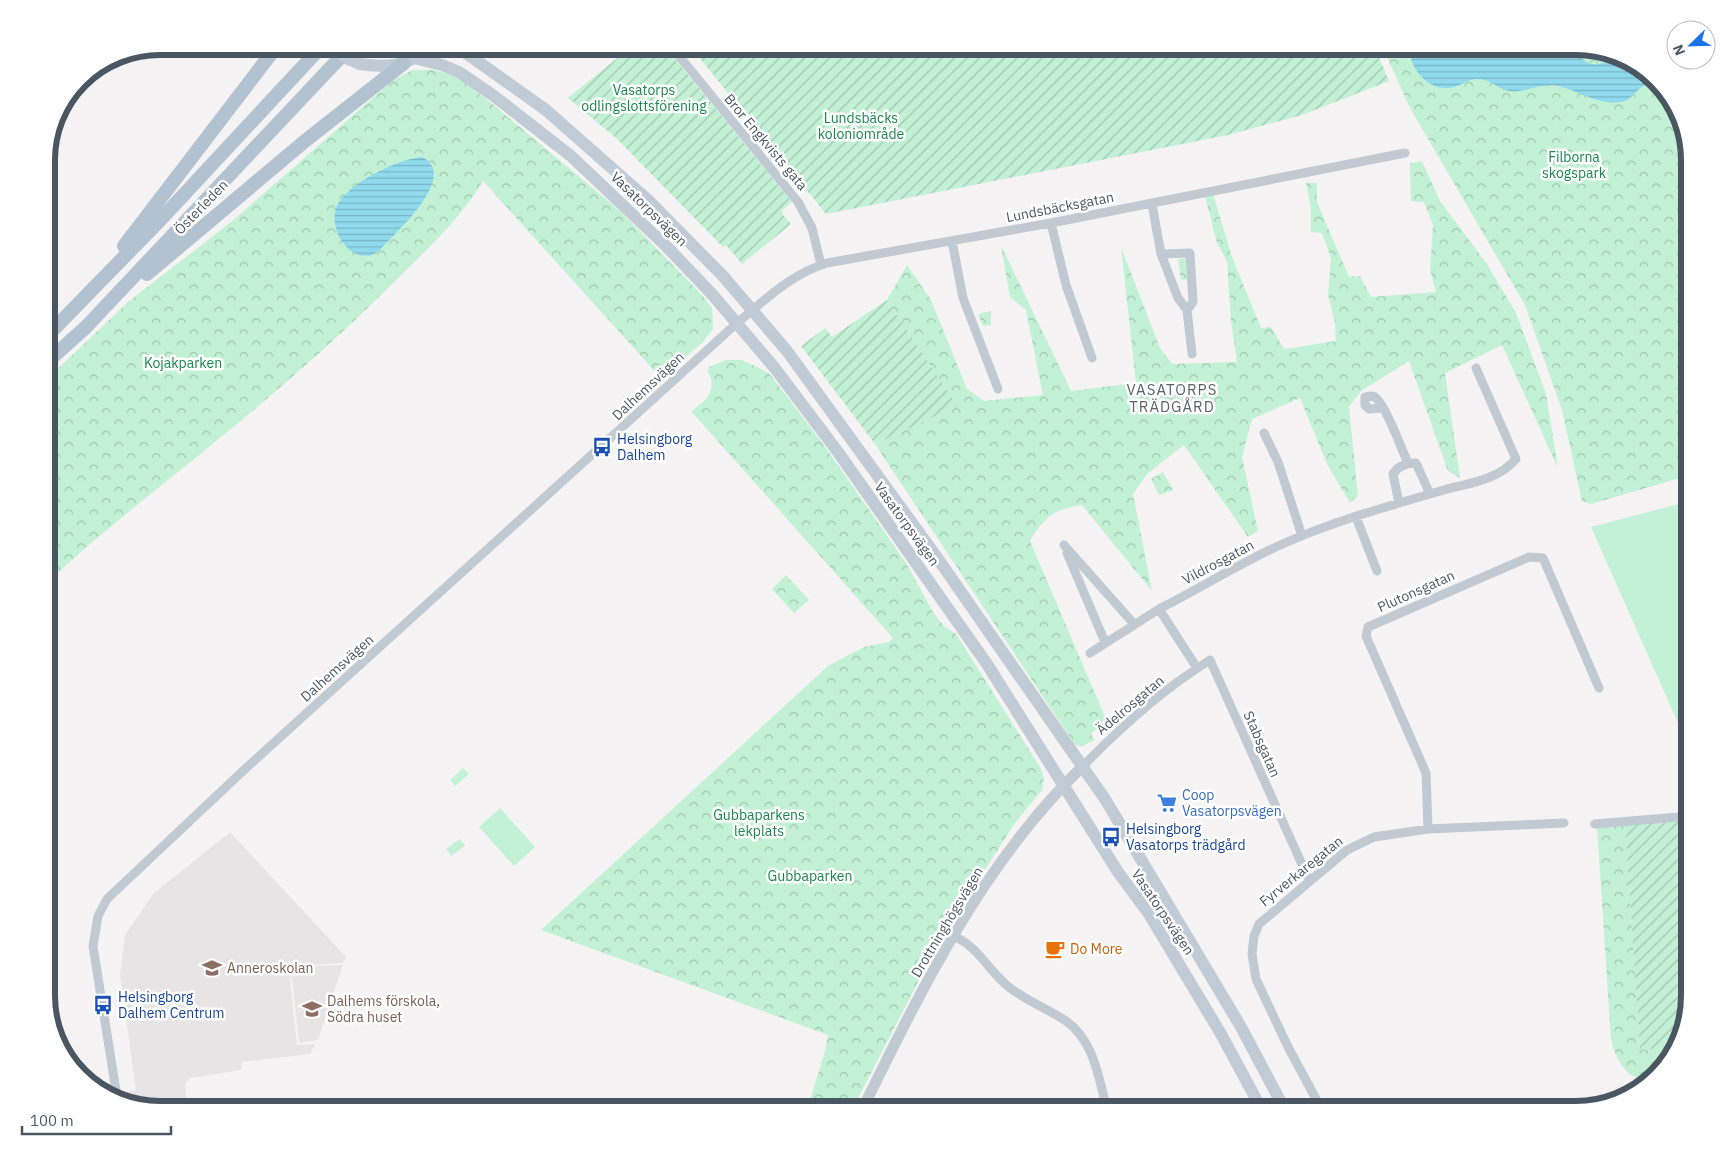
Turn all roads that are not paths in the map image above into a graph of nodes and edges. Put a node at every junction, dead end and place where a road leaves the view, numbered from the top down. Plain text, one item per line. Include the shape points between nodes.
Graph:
1 (270, 55) edge
2 (314, 55) edge
3 (343, 55) edge
4 (343, 55) edge
5 (417, 55) edge
6 (469, 55) edge
7 (678, 55) edge
8 (409, 61) junction
9 (1405, 153) dead end
10 (1152, 204) junction
11 (1051, 223) junction
12 (952, 241) junction
13 (1161, 254) junction
14 (821, 265) junction
15 (78, 305) junction
16 (753, 310) junction
17 (1187, 310) junction
18 (737, 323) junction
19 (55, 327) edge
20 (86, 327) junction
21 (1192, 354) dead end
22 (55, 355) edge
23 (1092, 358) dead end
24 (1476, 368) dead end
25 (998, 389) dead end
26 (1382, 408) dead end
27 (1264, 433) dead end
28 (1408, 463) junction
29 (1430, 494) junction
30 (1399, 503) junction
31 (1356, 517) junction
32 (1302, 536) junction
33 (1376, 571) dead end
34 (1159, 609) junction
35 (1134, 624) junction
36 (1105, 642) junction
37 (1090, 653) dead end
38 (1197, 668) junction
39 (1599, 688) dead end
40 (1083, 766) junction
41 (1064, 785) junction
42 (1681, 817) edge
43 (1564, 823) dead end
44 (1595, 824) dead end
45 (1428, 829) junction
46 (1309, 880) junction
47 (954, 936) junction
48 (116, 1091) edge
49 (867, 1101) edge
50 (1104, 1101) edge
51 (1257, 1101) edge
52 (1280, 1101) edge
53 (1317, 1101) edge

1 - 15 main road
2 - 15 main road, Österleden
3 - 8 main road, bridge via 360,64 382,68
4 - 20 main road, Österleden
5 - 8 main road
6 - 16 main road, Vasatorpsvägen via 526,95 607,163 674,225
7 - 14 street, Bror Engkvists gata via 798,202 812,228
8 - 18 main road, Vasatorpsvägen via 442,65 458,72 571,156 643,222
8 - 20 main road via 229,204
9 - 10 street, Lundsbäcksgatan
10 - 11 street, Lundsbäcksgatan
10 - 13 street
11 - 12 street, Lundsbäcksgatan
11 - 23 street via 1064,280
12 - 14 street, Lundsbäcksgatan
12 - 25 street via 963,298
13 - 17 street via 1178,298
13 - 17 street via 1190,253 1193,302
14 - 16 street, Lundsbäcksgatan via 794,278
15 - 19 main road, Österleden
16 - 18 street, Lundsbäcksgatan
16 - 40 main road, Vasatorpsvägen via 878,475
17 - 21 street
18 - 41 main road, Vasatorpsvägen via 805,408 917,563 987,664
18 - 48 street, Dalhemsvägen via 245,769 107,899 98,916 93,946
20 - 22 main road, Österleden
24 - 29 street, Vildrosgatan via 1516,460 1494,477
26 - 28 street
27 - 32 street via 1278,462
28 - 29 street via 1416,463
28 - 30 street via 1393,474
29 - 30 street, Vildrosgatan
30 - 31 street, Vildrosgatan
31 - 32 street, Vildrosgatan
31 - 33 street
32 - 34 street, Vildrosgatan
34 - 35 street, Vildrosgatan
34 - 38 street
35 - 36 street, Vildrosgatan
35 - 36 street via 1064,545
36 - 37 street, Vildrosgatan
38 - 40 street, Ädelrosgatan via 1112,737
38 - 46 street, Stabsgatan via 1210,660
39 - 45 street, Plutonsgatan via 1540,556 1529,557 1368,628 1366,636 1426,773
40 - 41 street, Drottninghögsvägen
40 - 52 main road, Vasatorpsvägen via 1241,1027
41 - 47 street, Drottninghögsvägen via 1003,858
41 - 51 main road, Vasatorpsvägen via 1118,872 1149,914
42 - 44 street
43 - 45 street, Fyrverkaregatan
45 - 46 street, Fyrverkaregatan via 1383,835 1362,842
46 - 53 street, Fyrverkaregatan via 1260,924 1253,940 1252,960 1261,992
47 - 49 street, Drottninghögsvägen
47 - 50 street via 975,949 1009,987 1079,1032 1089,1047

